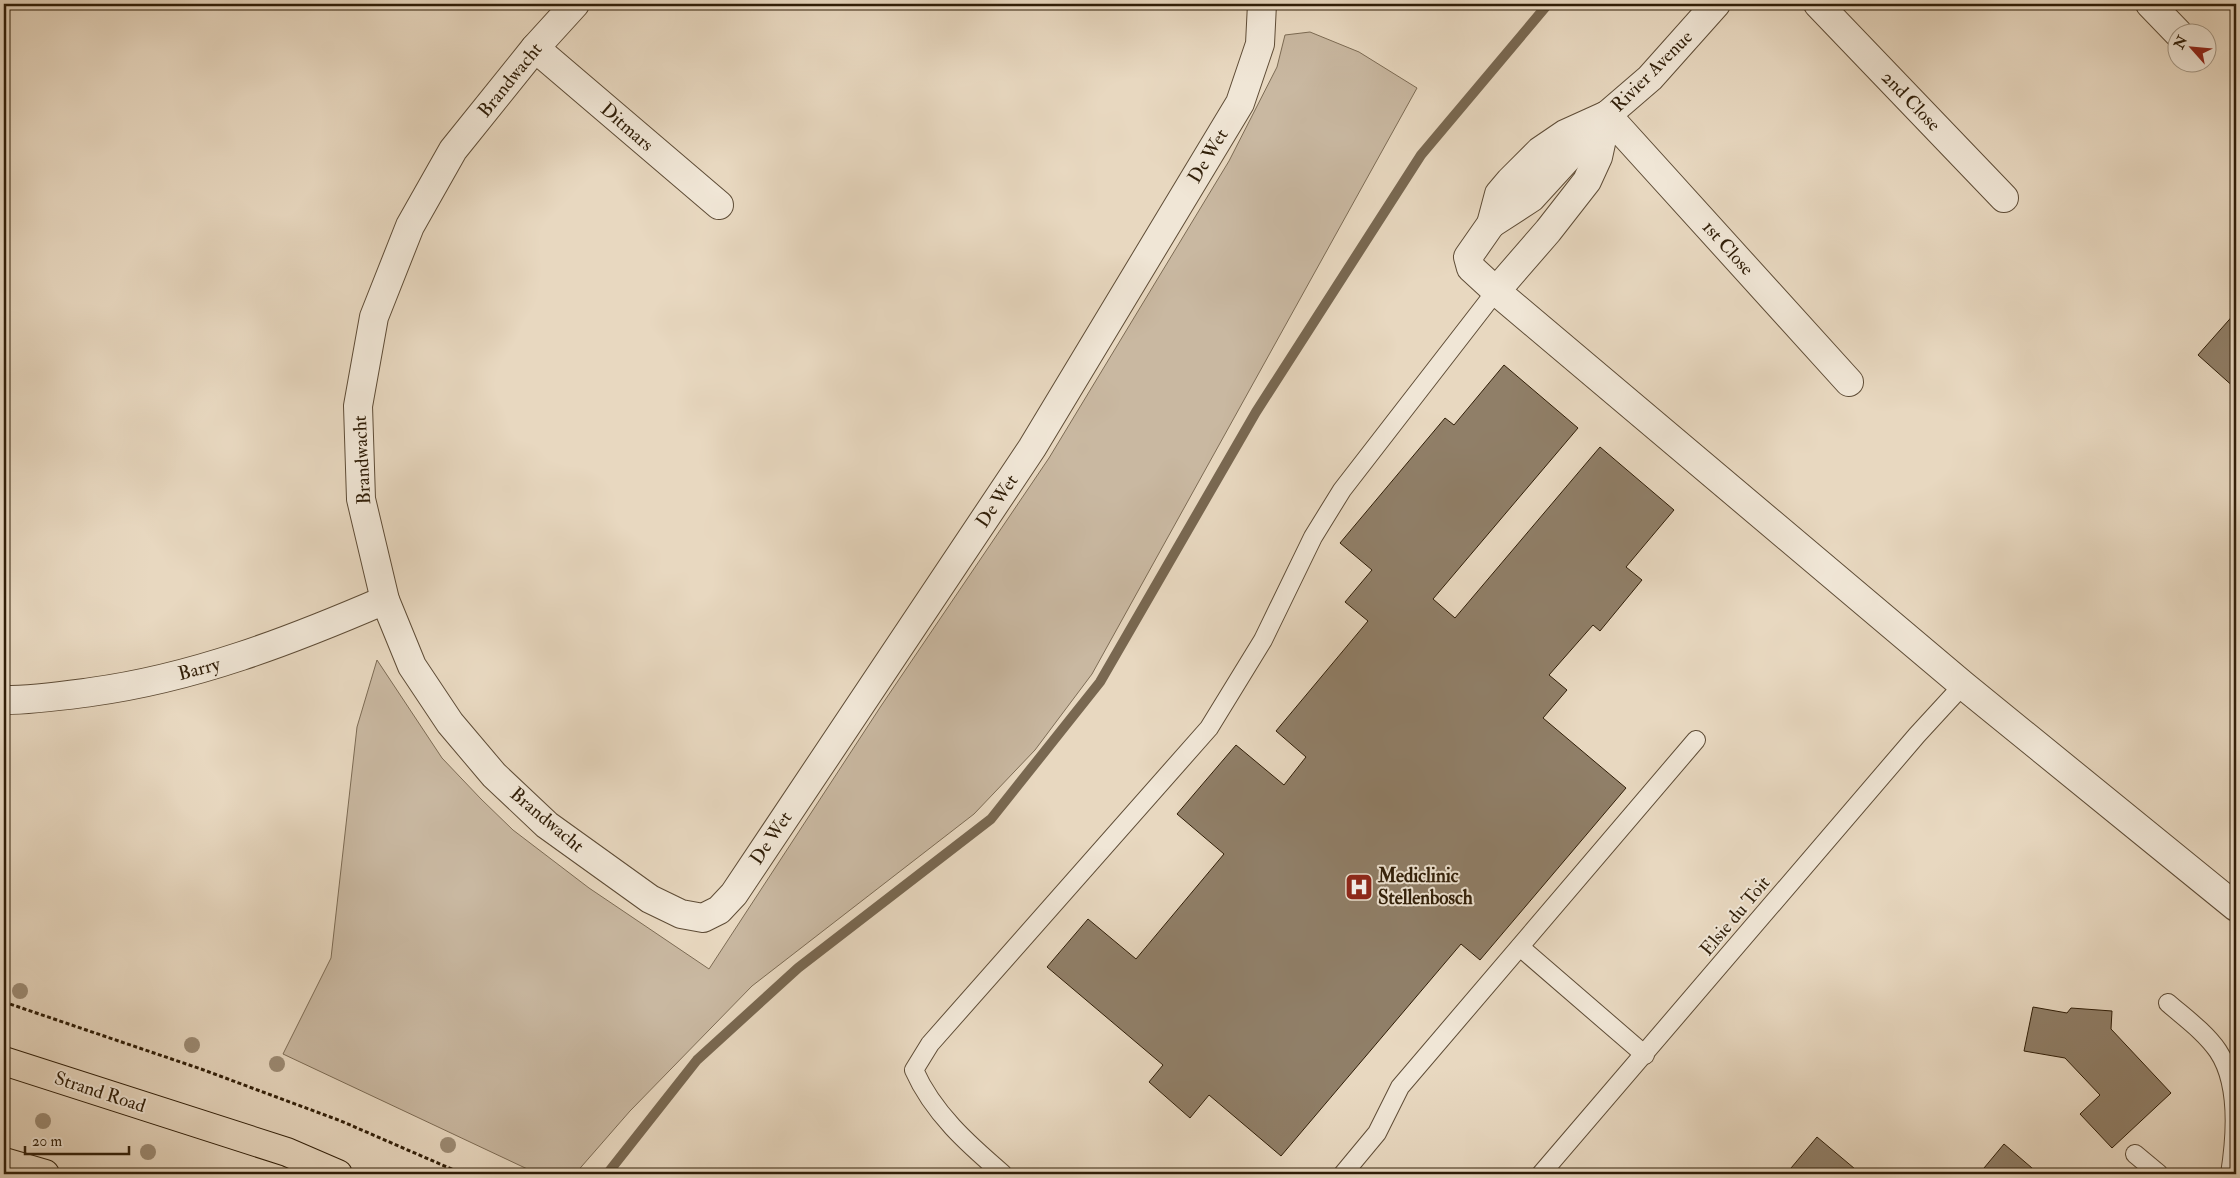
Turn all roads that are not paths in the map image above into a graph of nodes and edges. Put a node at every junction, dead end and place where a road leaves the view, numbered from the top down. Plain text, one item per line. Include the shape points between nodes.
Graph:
1 (575, 4) edge
2 (1262, 4) edge
3 (1716, 4) edge
4 (1818, 4) edge
5 (2150, 4) edge
6 (2168, 23) edge
7 (535, 48) junction
8 (1607, 115) junction
9 (2004, 198) dead end
10 (719, 205) dead end
11 (1496, 291) junction
12 (1849, 382) dead end
13 (385, 600) junction
14 (1963, 685) junction
15 (4, 700) edge
16 (1696, 740) dead end
17 (650, 899) joint
18 (2236, 908) edge
19 (1520, 947) junction
20 (2168, 1003) dead end
21 (1644, 1055) junction
22 (4, 1062) edge
23 (2233, 1073) edge
24 (2135, 1154) dead end
25 (2235, 1155) edge
26 (4, 1162) edge
27 (45, 1174) edge
28 (338, 1174) edge
29 (1003, 1174) edge
30 (1343, 1174) edge
31 (1541, 1174) edge
32 (2159, 1174) edge
33 (2230, 1174) edge

1 - 7 street, Brandwacht
2 - 17 street, De Wet via 1260,44 1240,103 1032,448 734,894 720,910 703,918 681,914
3 - 8 street, Rivier Avenue via 1650,78
4 - 9 street, 2nd Close
5 - 6 street
7 - 10 street, Ditmars
7 - 13 street, Brandwacht via 453,150 410,226 374,317 358,406 361,499
8 - 11 street, Rivier Avenue via 1598,157 1587,181
8 - 11 street, Rivier Avenue via 1565,134 1540,151 1499,194 1491,224 1468,257 1471,268
8 - 12 street, 1st Close
11 - 14 street
11 - 29 lane via 1342,490 1313,537 1263,640 1209,728 930,1044 914,1070 923,1092 960,1136
13 - 15 street, Barry via 306,634 215,665 128,687 35,700
13 - 17 street, Brandwacht via 412,666 450,723 494,775 547,825
14 - 18 street
14 - 21 lane, Elsie du Toit
16 - 19 lane
19 - 21 lane
19 - 30 lane via 1400,1087 1377,1133
20 - 23 lane via 2217,1050
21 - 31 lane, Elsie du Toit
22 - 28 main road, Strand Road via 287,1152
23 - 25 lane
24 - 32 lane
25 - 33 lane
26 - 27 main road

